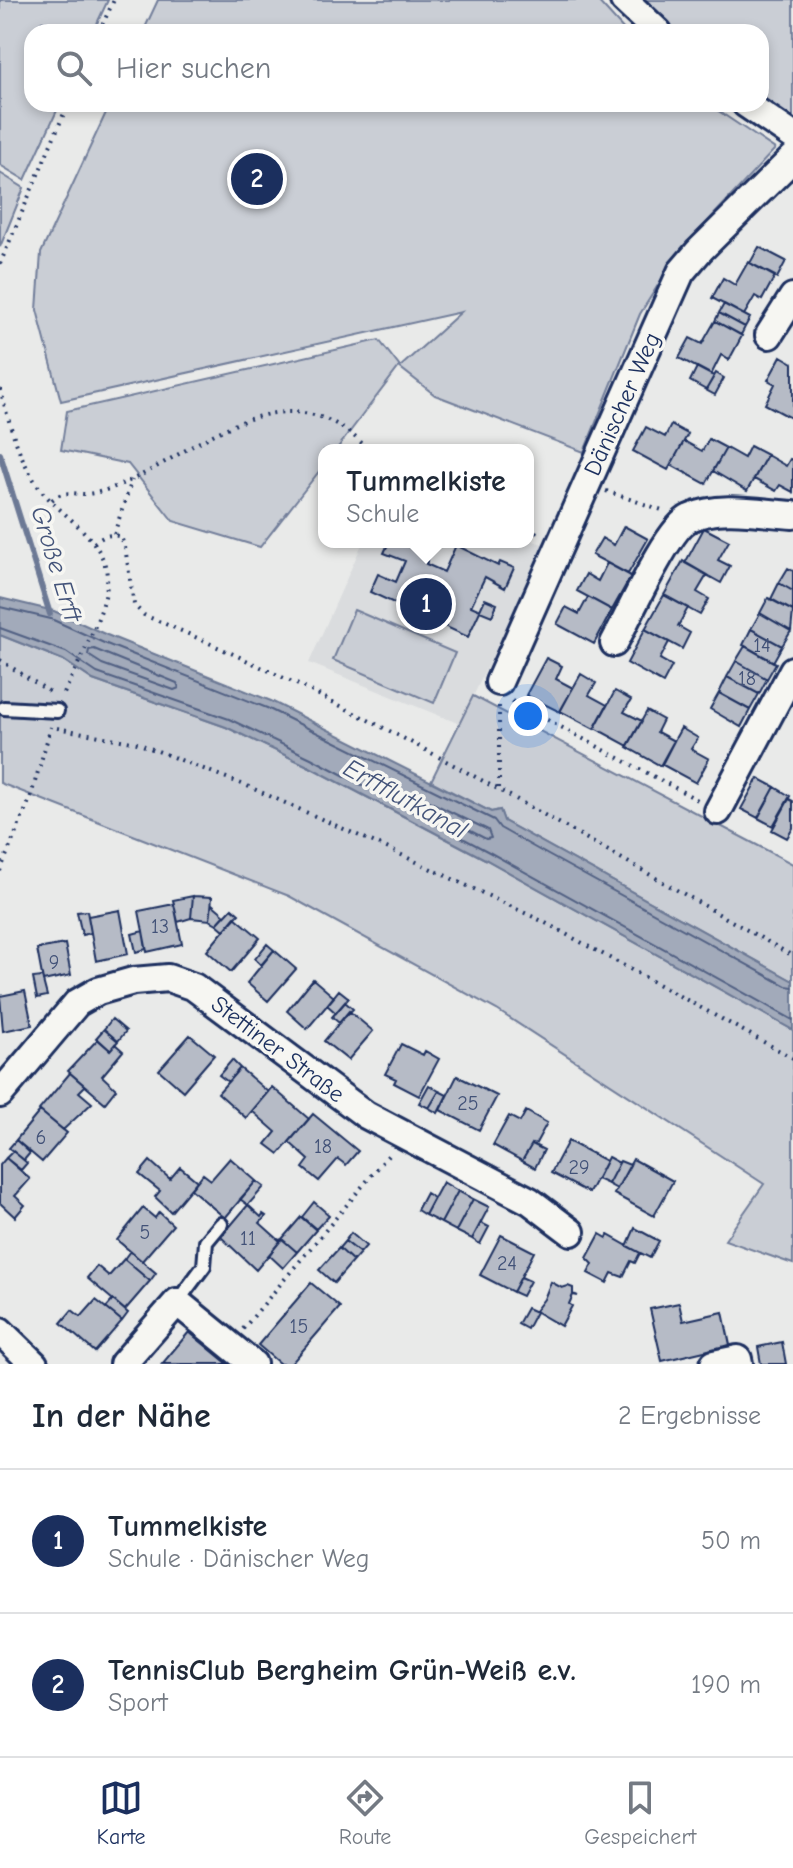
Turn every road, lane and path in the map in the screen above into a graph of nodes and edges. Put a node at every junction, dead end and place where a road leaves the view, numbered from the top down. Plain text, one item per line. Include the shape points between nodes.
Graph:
1 (114, 0) edge
2 (624, 0) edge
3 (103, 24) edge
4 (650, 24) edge
5 (65, 112) edge
6 (758, 112) edge
7 (793, 136) edge
8 (793, 158) edge
9 (0, 264) edge
10 (793, 297) edge
11 (769, 335) dead end
12 (0, 389) edge
13 (362, 444) edge
14 (132, 480) junction
15 (586, 484) junction
16 (52, 500) junction
17 (793, 515) edge
18 (687, 519) junction
19 (114, 534) junction
20 (94, 543) junction
21 (614, 643) dead end
22 (0, 660) edge
23 (793, 670) edge
24 (66, 688) dead end
25 (502, 690) junction
26 (4, 708) dead end
27 (57, 711) junction
28 (51, 727) junction
29 (499, 788) junction
30 (718, 811) joint
31 (0, 871) edge
32 (793, 956) edge
33 (793, 1058) edge
34 (0, 1094) edge
35 (406, 1134) junction
36 (221, 1224) dead end
37 (571, 1232) dead end
38 (177, 1302) junction
39 (0, 1331) edge
40 (231, 1344) junction
41 (34, 1364) edge
42 (123, 1364) edge
43 (253, 1364) edge
44 (714, 1364) edge
45 (739, 1364) edge

1 - 3 path
2 - 4 street
5 - 9 path
6 - 7 street
8 - 15 street, Dänischer Weg via 681,272
10 - 11 street
12 - 16 path via 12,434 38,486
13 - 14 path via 345,429 314,415 275,411 236,423
14 - 16 path
14 - 19 path
15 - 18 path
15 - 25 street, Dänischer Weg
16 - 20 path
17 - 18 street via 717,511
18 - 21 street via 669,539
19 - 20 path
19 - 29 path via 125,547 134,605 144,615 231,651
20 - 24 path via 108,583
22 - 27 path via 61,700
23 - 30 street
25 - 29 path
25 - 30 path
26 - 27 lane
27 - 28 path
28 - 31 path via 30,799
28 - 33 path via 137,743 391,850 542,921
29 - 32 path
34 - 35 street, Stettiner Straße via 77,1003 133,981 168,978 194,987 366,1115
35 - 37 street, Stettiner Straße via 530,1201
35 - 40 path
36 - 38 lane via 206,1242 204,1266
38 - 40 street
38 - 42 street
39 - 41 street
40 - 43 street
44 - 45 street via 738,1359

